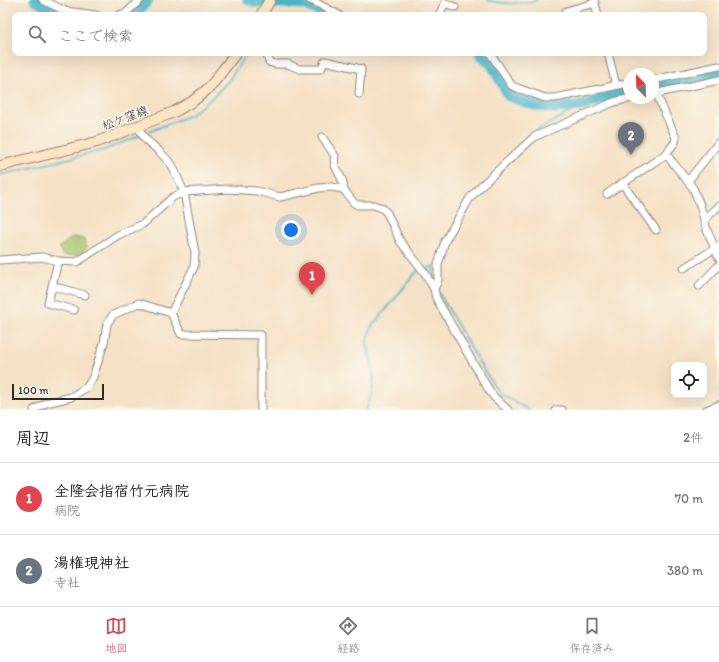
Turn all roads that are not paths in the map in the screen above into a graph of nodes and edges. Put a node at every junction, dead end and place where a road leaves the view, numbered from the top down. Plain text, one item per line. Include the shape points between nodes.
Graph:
1 (43, 0) edge
2 (140, 0) edge
3 (310, 0) edge
4 (442, 2) edge
5 (594, 2) edge
6 (455, 7) dead end
7 (566, 11) dead end
8 (65, 12) edge
9 (126, 12) edge
10 (332, 12) edge
11 (440, 12) edge
12 (597, 12) edge
13 (234, 56) edge
14 (268, 56) edge
15 (325, 56) edge
16 (492, 56) edge
17 (609, 56) edge
18 (324, 61) junction
19 (719, 66) edge
20 (659, 79) edge
21 (719, 80) edge
22 (623, 83) edge
23 (616, 84) junction
24 (659, 93) edge
25 (359, 94) dead end
26 (623, 100) edge
27 (659, 104) edge
28 (139, 129) junction
29 (322, 137) dead end
30 (719, 142) edge
31 (666, 154) junction
32 (0, 166) edge
33 (688, 182) junction
34 (622, 183) junction
35 (343, 189) junction
36 (184, 192) junction
37 (607, 194) dead end
38 (719, 206) edge
39 (704, 220) junction
40 (656, 230) dead end
41 (717, 247) edge
42 (719, 258) edge
43 (0, 260) edge
44 (58, 261) junction
45 (719, 265) edge
46 (684, 268) dead end
47 (52, 286) junction
48 (699, 286) dead end
49 (434, 289) junction
50 (85, 295) dead end
51 (74, 310) dead end
52 (171, 313) junction
53 (719, 405) edge
54 (34, 410) edge
55 (261, 410) edge
56 (508, 410) edge
57 (556, 410) edge
58 (562, 410) edge
59 (706, 410) edge

1 - 8 street
2 - 9 street
3 - 10 street
4 - 6 street
4 - 11 street
5 - 7 street
5 - 12 street
13 - 28 street, 松ケ窪線 via 210,86 193,101
14 - 18 street via 269,62 288,64 299,69 321,69
15 - 18 street
16 - 23 street via 512,86 545,98
17 - 23 street
18 - 25 street via 361,69
19 - 20 street
21 - 24 street
22 - 23 street
26 - 49 street via 534,137 488,179 470,198 445,241
27 - 31 street via 676,138
28 - 32 street, 松ケ窪線
28 - 36 street via 144,139 172,165
29 - 35 street via 335,156 336,167 344,183
30 - 33 street
31 - 33 street
31 - 34 street
33 - 39 street via 698,197
34 - 37 street
34 - 40 street
35 - 36 street via 319,188 280,197 257,191 229,189
35 - 49 street via 354,203 374,205 387,213 400,241 421,267
36 - 44 street via 173,197 143,224 118,235 82,259 73,262
36 - 52 street via 195,253 194,267
38 - 39 street
39 - 41 street
41 - 42 street
41 - 46 street
43 - 44 street via 42,257
44 - 47 street
45 - 48 street
47 - 50 street
47 - 51 street via 48,303
49 - 56 street via 436,298 487,387
52 - 54 street via 139,303 113,315 107,324 102,350 87,387 70,397 46,403
52 - 55 street via 181,334 261,335
53 - 59 street
57 - 58 street

